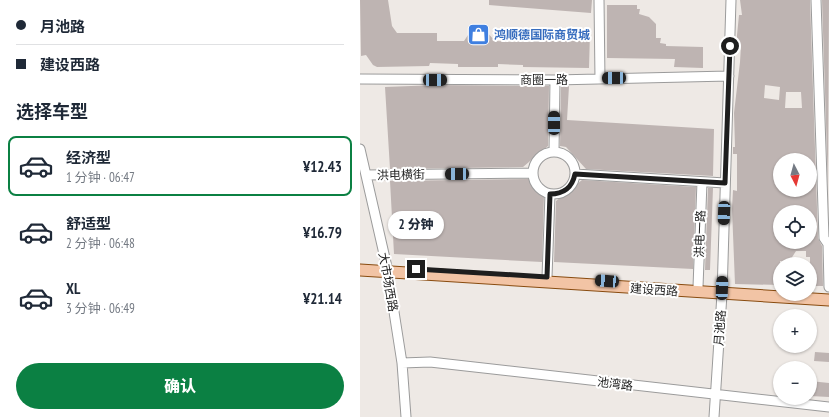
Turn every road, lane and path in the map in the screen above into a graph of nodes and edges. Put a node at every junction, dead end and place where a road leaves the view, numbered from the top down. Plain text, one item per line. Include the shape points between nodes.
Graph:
1 (599, 0) edge
2 (731, 0) edge
3 (816, 0) edge
4 (729, 76) junction
5 (360, 79) edge
6 (600, 79) junction
7 (555, 80) junction
8 (360, 149) edge
9 (554, 152) junction
10 (533, 173) junction
11 (575, 174) junction
12 (366, 175) junction
13 (702, 182) junction
14 (725, 183) junction
15 (550, 194) junction
16 (360, 264) edge
17 (360, 270) edge
18 (387, 270) junction
19 (547, 277) junction
20 (698, 287) junction
21 (829, 287) edge
22 (722, 291) junction
23 (773, 292) edge
24 (817, 294) edge
25 (829, 294) edge
26 (829, 300) edge
27 (402, 363) junction
28 (716, 395) junction
29 (829, 407) edge
30 (406, 417) edge
31 (714, 417) edge

1 - 6 street
2 - 4 street, 月池路
3 - 21 street via 824,238 828,244
4 - 6 street, 商圈一路
4 - 14 street, 月池路
5 - 7 street, 商圈一路
6 - 7 street, 商圈一路
7 - 9 street
8 - 12 street, 大市场西路
9 - 10 street via 547,153 537,161
9 - 11 street via 561,153 571,161
10 - 12 street, 洪电横街
10 - 15 street via 537,187
11 - 13 street
11 - 15 street via 570,187 557,194
12 - 18 street, 大市场西路
13 - 14 street
13 - 20 street, 洪电一路
14 - 22 street, 月池路
15 - 19 street
16 - 18 main road, 建设西路
17 - 18 main road, 建设西路
18 - 19 main road, 建设西路
18 - 22 main road, 建设西路
18 - 27 street, 大市场西路
19 - 20 main road, 建设西路
20 - 22 main road, 建设西路
22 - 23 main road, 建设西路
22 - 26 main road, 建设西路
22 - 28 street, 月池路
24 - 25 main road
27 - 28 street, 池湾路 via 430,362
27 - 30 street, 大市场西路
28 - 29 street, 池湾路
28 - 31 street, 月池路

